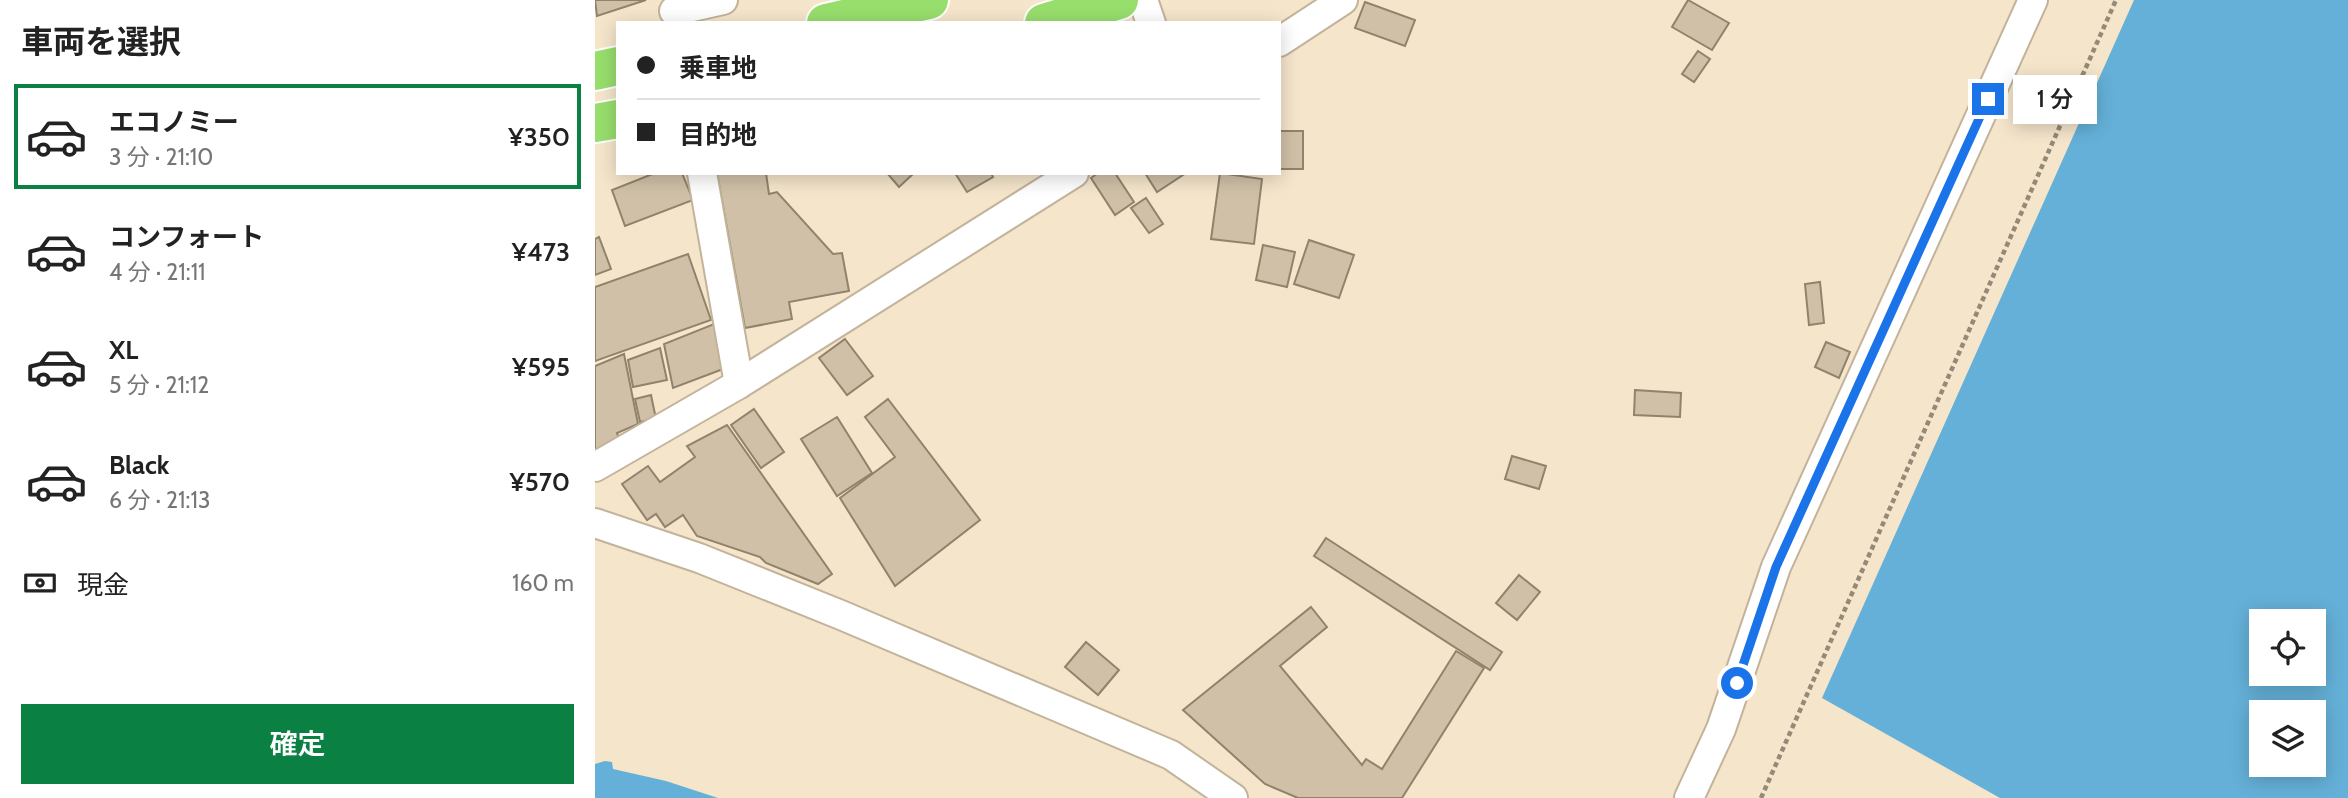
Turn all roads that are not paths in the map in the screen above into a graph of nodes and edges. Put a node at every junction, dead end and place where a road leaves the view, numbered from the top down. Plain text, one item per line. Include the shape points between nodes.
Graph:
1 (723, 0) edge
2 (929, 0) edge
3 (1119, 0) edge
4 (1143, 0) edge
5 (1343, 0) edge
6 (2033, 0) edge
7 (675, 11) edge
8 (835, 21) edge
9 (1051, 21) edge
10 (1150, 21) edge
11 (1281, 41) edge
12 (616, 66) edge
13 (595, 71) edge
14 (616, 119) edge
15 (595, 123) edge
16 (702, 175) edge
17 (1071, 175) edge
18 (739, 384) junction
19 (595, 467) edge
20 (595, 523) edge
21 (1233, 798) edge
22 (1689, 798) edge

1 - 7 street
2 - 8 highway
3 - 9 highway
4 - 10 street
5 - 11 street
6 - 22 street via 1776,567 1721,729
12 - 13 highway
14 - 15 highway
16 - 18 street
17 - 18 street
18 - 19 street
20 - 21 street via 699,558 1171,755

